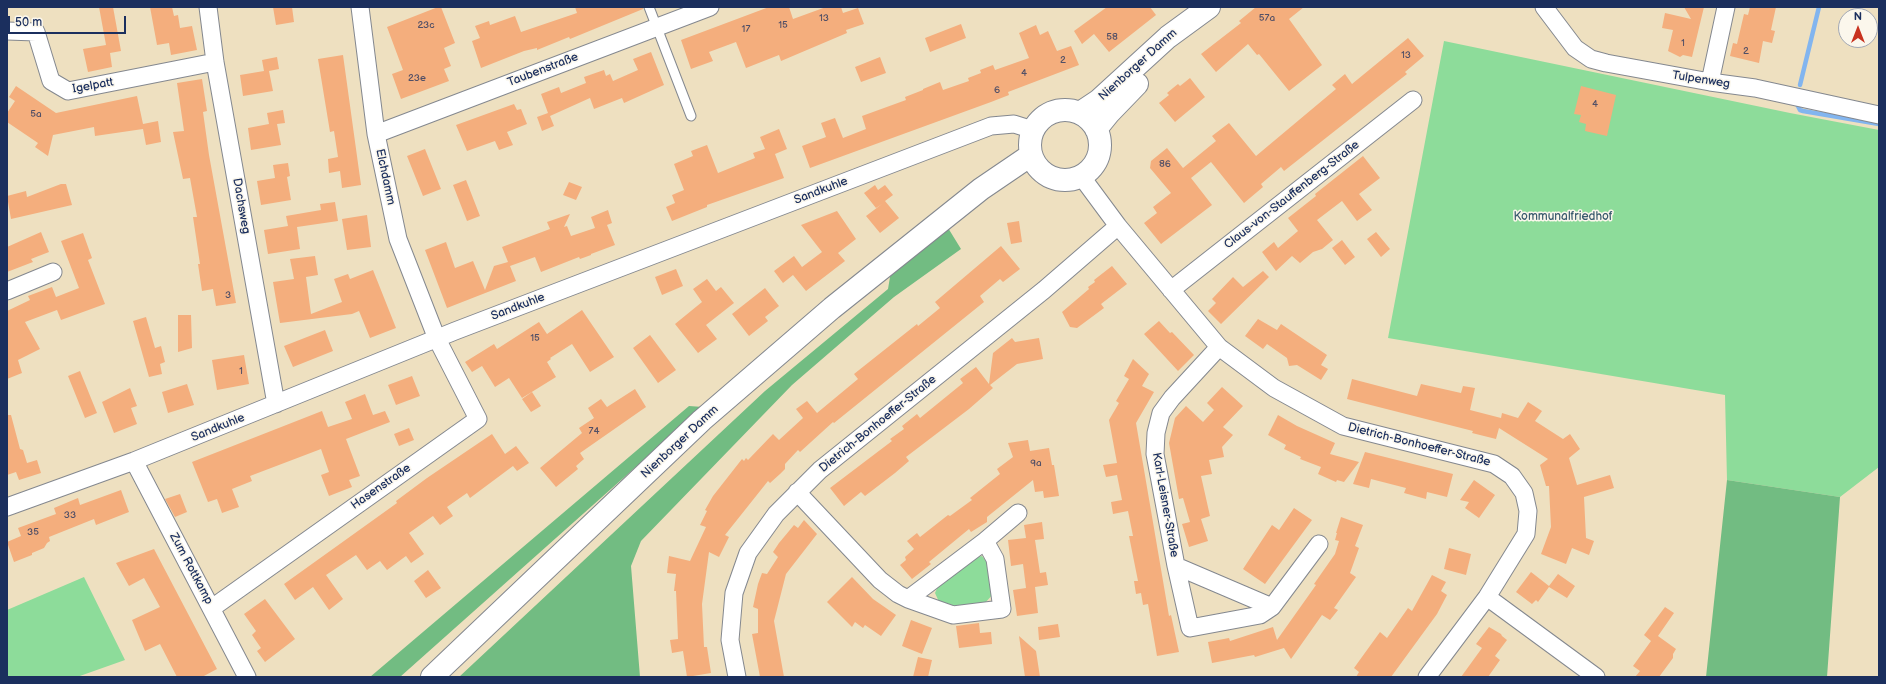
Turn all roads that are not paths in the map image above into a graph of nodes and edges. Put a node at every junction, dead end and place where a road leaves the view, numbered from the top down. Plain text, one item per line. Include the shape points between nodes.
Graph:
1 (208, 7) edge
2 (360, 7) edge
3 (649, 7) edge
4 (710, 7) edge
5 (1726, 7) edge
6 (1552, 11) edge
7 (1203, 12) edge
8 (657, 27) junction
9 (7, 31) edge
10 (216, 62) junction
11 (1710, 82) junction
12 (1413, 100) dead end
13 (1080, 113) junction
14 (1879, 115) edge
15 (691, 116) dead end
16 (1096, 129) junction
17 (1033, 130) junction
18 (376, 134) junction
19 (1037, 163) junction
20 (1081, 176) junction
21 (1118, 226) junction
22 (53, 272) dead end
23 (1171, 290) junction
24 (7, 291) edge
25 (437, 339) junction
26 (1220, 347) junction
27 (276, 404) junction
28 (134, 461) junction
29 (797, 492) junction
30 (7, 507) edge
31 (1018, 513) dead end
32 (985, 541) junction
33 (1319, 544) dead end
34 (1176, 566) junction
35 (1487, 597) junction
36 (908, 600) junction
37 (1272, 607) junction
38 (212, 608) junction
39 (247, 677) edge
40 (432, 677) edge
41 (737, 677) edge
42 (1427, 677) edge
43 (1596, 677) edge

1 - 10 street, Dachsweg
2 - 18 street, Elchdamm
3 - 8 lane
4 - 8 street, Taubenstraße
5 - 11 street
6 - 11 street, Tulpenweg via 1574,48 1591,59
7 - 13 street, Nienborger Damm via 1168,37 1098,101
7 - 16 street, Nienborger Damm
8 - 15 lane
8 - 18 street, Taubenstraße
9 - 10 street, Igelpatt via 36,32 51,82 68,91
10 - 27 street, Dachsweg
11 - 14 street, Tulpenweg via 1755,88
12 - 23 street, Claus-von-Stauffenberg-Straße
13 - 16 street
13 - 17 street via 1058,110 1039,121
16 - 20 street via 1100,144 1099,153 1090,169
17 - 19 street via 1030,138
17 - 25 street, Sandkuhle via 1014,124 991,126
18 - 25 street, Elchdamm via 398,239
19 - 20 street via 1051,176 1061,179
19 - 40 street, Nienborger Damm via 981,189 832,308 702,420
20 - 21 street, Dietrich-Bonhoeffer-Straße
21 - 23 street, Dietrich-Bonhoeffer-Straße
21 - 29 street, Dietrich-Bonhoeffer-Straße via 1044,290 820,470
22 - 24 street
23 - 26 street, Dietrich-Bonhoeffer-Straße
25 - 27 street, Sandkuhle
25 - 38 street, Hasenstraße via 478,419
26 - 34 street, Karl-Leisner-Straße via 1172,398 1161,413 1156,433 1155,454
26 - 35 street, Dietrich-Bonhoeffer-Straße via 1274,388 1343,426 1494,464 1512,476 1524,493 1528,511 1526,534
27 - 28 street, Sandkuhle
28 - 30 street, Sandkuhle
28 - 38 street, Zum Rottkamp
29 - 36 street via 880,580
29 - 41 street, Dietrich-Bonhoeffer-Straße via 776,514 748,552 734,593 730,640
31 - 32 street
32 - 36 street
32 - 36 street via 995,559 1002,609 953,615
33 - 37 street, Karl-Leisner-Straße
34 - 37 street, Karl-Leisner-Straße
34 - 37 street, Karl-Leisner-Straße via 1190,628 1260,616
35 - 42 street, Dietrich-Bonhoeffer-Straße
35 - 43 street
38 - 39 street, Zum Rottkamp

